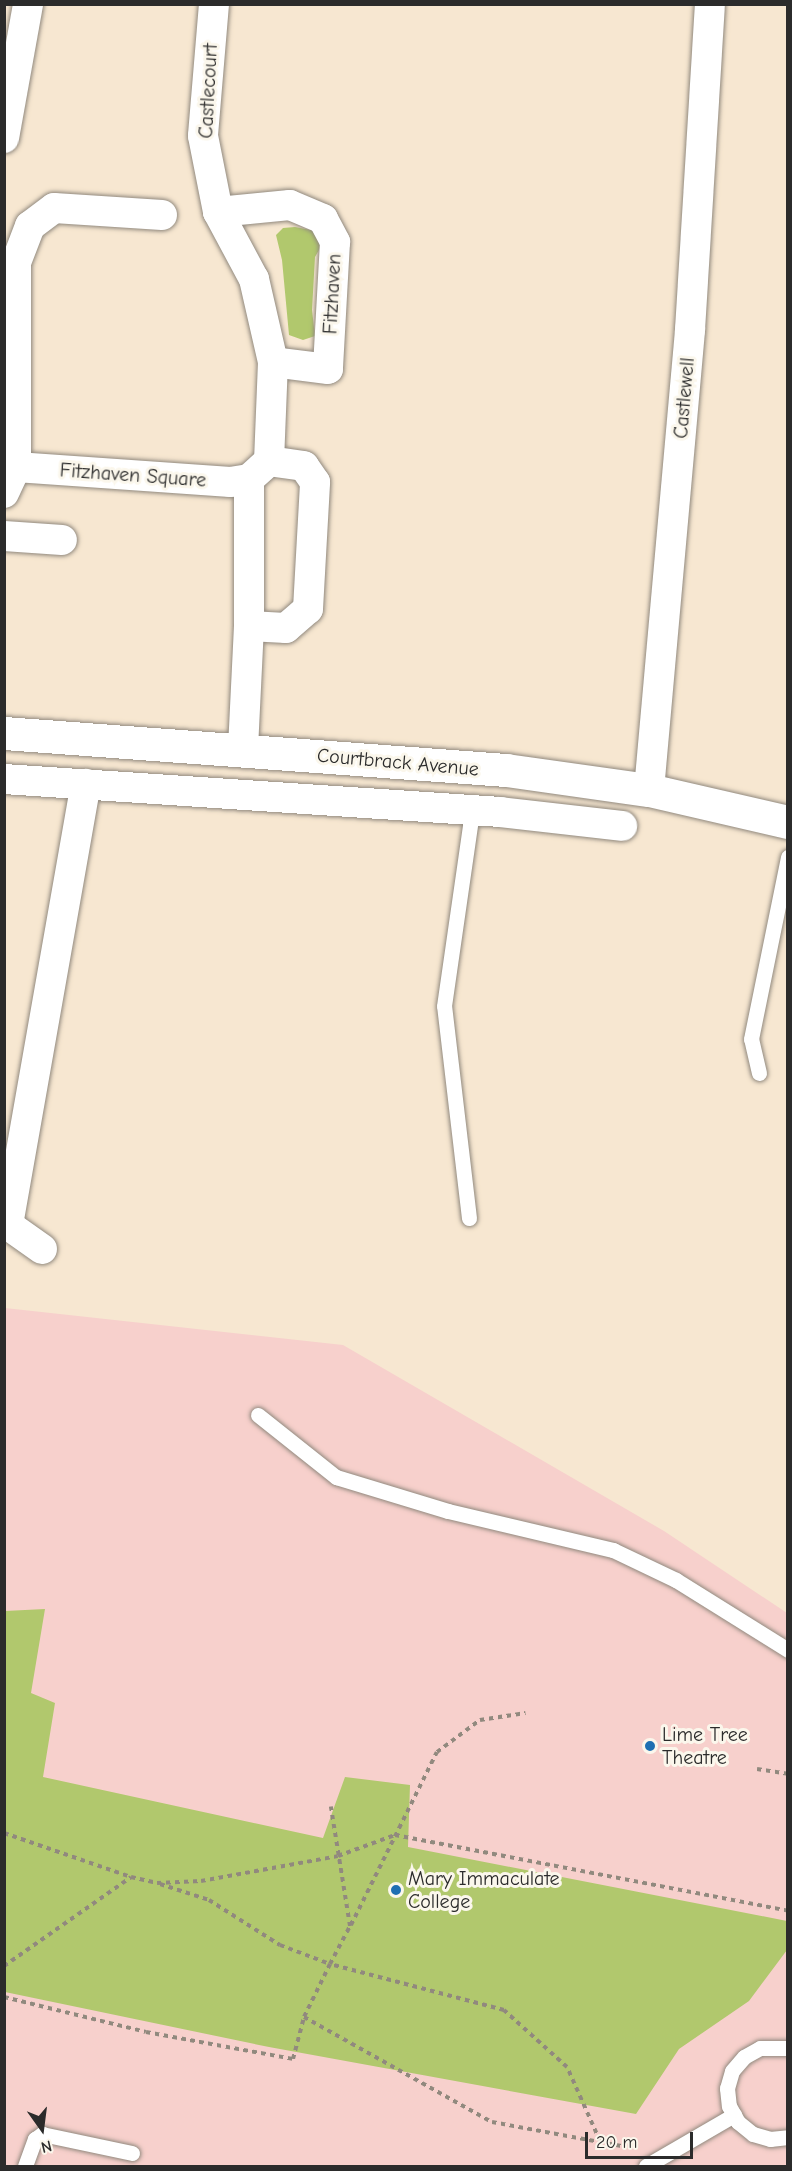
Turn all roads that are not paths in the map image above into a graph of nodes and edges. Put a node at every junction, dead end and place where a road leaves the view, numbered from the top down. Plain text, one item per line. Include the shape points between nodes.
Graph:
1 (28, 4) edge
2 (214, 4) edge
3 (710, 4) edge
4 (4, 138) edge
5 (218, 212) junction
6 (162, 215) dead end
7 (273, 362) junction
8 (259, 470) junction
9 (10, 480) edge
10 (4, 536) edge
11 (62, 540) dead end
12 (249, 626) junction
13 (4, 733) edge
14 (243, 749) junction
15 (506, 770) junction
16 (4, 779) edge
17 (86, 784) junction
18 (650, 790) junction
19 (486, 811) junction
20 (788, 822) edge
21 (622, 825) dead end
22 (788, 857) edge
23 (759, 1073) dead end
24 (469, 1218) dead end
25 (42, 1249) dead end
26 (258, 1415) dead end
27 (788, 1650) edge
28 (788, 2048) edge
29 (734, 2115) junction
30 (788, 2137) edge
31 (132, 2153) dead end
32 (25, 2166) edge
33 (646, 2166) edge

1 - 4 street
2 - 5 street, Castlecourt via 203,136
3 - 18 street, Castlewell via 690,330
5 - 7 street via 254,279
5 - 7 street, Fitzhaven via 290,205 323,219 335,242 328,369
6 - 9 street, Fitzhaven Square via 54,208 30,226 16,263
7 - 8 street
8 - 9 street, Fitzhaven Square via 230,482
8 - 12 street
8 - 12 street via 304,466 315,482 308,609 286,628
10 - 11 street
12 - 14 street
13 - 14 street, Courtbrack Avenue
14 - 15 street, Courtbrack Avenue
15 - 18 street, Courtbrack Avenue
15 - 19 street
16 - 17 street
17 - 19 street
17 - 25 street via 8,1225
18 - 20 street, Courtbrack Avenue
19 - 21 street
19 - 24 lane via 444,1006
22 - 23 lane via 751,1040
26 - 27 lane via 336,1477 448,1511 613,1550 676,1580
28 - 29 lane via 760,2048 744,2057 732,2071 727,2088
29 - 30 lane via 753,2134 770,2139
29 - 33 lane
31 - 32 lane via 42,2134 35,2139

